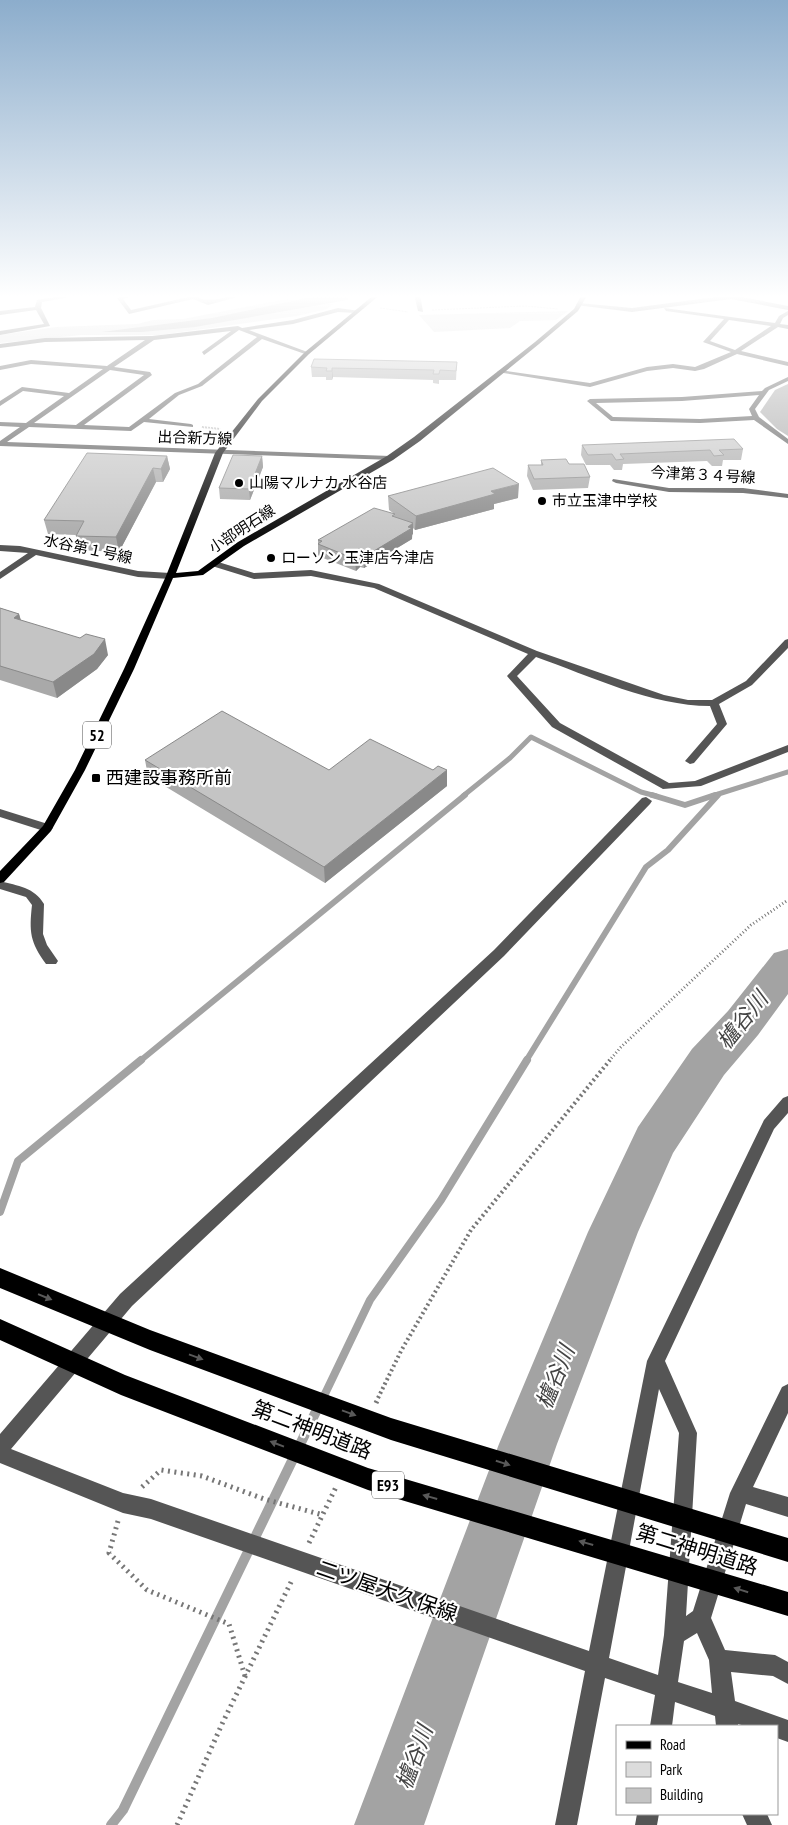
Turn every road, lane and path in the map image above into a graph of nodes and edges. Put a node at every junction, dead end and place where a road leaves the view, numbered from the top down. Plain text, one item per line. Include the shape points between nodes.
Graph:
1 (93, 379) edge
2 (143, 379) edge
3 (207, 379) edge
4 (281, 379) edge
5 (491, 379) edge
6 (550, 379) edge
7 (610, 379) edge
8 (784, 379) edge
9 (765, 393) junction
10 (69, 395) junction
11 (0, 404) edge
12 (756, 418) junction
13 (142, 420) junction
14 (0, 424) edge
15 (25, 424) junction
16 (77, 426) junction
17 (191, 426) joint
18 (236, 431) junction
19 (788, 442) edge
20 (0, 444) edge
21 (220, 452) junction
22 (390, 458) junction
23 (616, 481) dead end
24 (788, 496) edge
25 (0, 548) edge
26 (35, 552) junction
27 (215, 564) junction
28 (0, 576) edge
29 (170, 576) junction
30 (788, 642) edge
31 (534, 653) junction
32 (714, 703) junction
33 (788, 748) edge
34 (690, 761) dead end
35 (646, 801) dead end
36 (0, 813) edge
37 (47, 828) junction
38 (0, 879) edge
39 (0, 885) edge
40 (788, 900) edge
41 (51, 961) dead end
42 (788, 1102) edge
43 (0, 1278) edge
44 (0, 1329) edge
45 (656, 1361) junction
46 (788, 1394) edge
47 (372, 1412) dead end
48 (364, 1429) dead end
49 (0, 1448) edge
50 (0, 1454) edge
51 (352, 1455) dead end
52 (339, 1480) dead end
53 (740, 1494) junction
54 (788, 1507) edge
55 (788, 1550) edge
56 (306, 1551) dead end
57 (297, 1569) dead end
58 (788, 1604) edge
59 (700, 1618) junction
60 (674, 1635) junction
61 (719, 1660) junction
62 (788, 1672) edge
63 (661, 1725) edge
64 (727, 1725) edge
65 (773, 1725) edge
66 (177, 1825) edge
67 (566, 1825) edge

1 - 10 street
2 - 16 street
3 - 13 street via 177,394
4 - 18 main road, 小部明石線 / 52
5 - 22 main road, 小部明石線
6 - 7 street via 590,385
8 - 9 street
9 - 12 street via 752,409
9 - 12 street via 590,401 611,419 700,421
10 - 11 street via 22,389
10 - 15 street
12 - 19 street
13 - 16 street via 131,429
13 - 17 street
14 - 15 street
15 - 16 street
15 - 20 street
17 - 18 path
18 - 21 main road, 小部明石線 / 52
20 - 21 street, 出合新方線
21 - 22 street, 出合新方線
21 - 29 main road, 小部明石線 / 52
22 - 27 main road, 小部明石線 via 241,544
23 - 24 street, 今津第３４号線 via 669,490 723,489
25 - 26 street, 水谷第１号線
26 - 28 street
26 - 29 street, 水谷第１号線 via 138,574
27 - 29 main road, 小部明石線 via 200,573
27 - 31 street via 254,576 311,573 376,586
29 - 37 main road, 小部明石線 / 52 via 92,745
30 - 32 street via 748,683
31 - 32 street via 662,698
31 - 33 street via 512,676 556,725 667,787 697,784
32 - 34 street via 722,724
35 - 49 street via 499,953 126,1300
36 - 37 street
37 - 38 main road, 小部明石線 / 52
39 - 41 street via 30,894 38,904 38,946
40 - 47 path via 752,925 622,1047 471,1230 401,1351
42 - 45 street via 769,1125
43 -> 55 highway, 第二神明道路 via 150,1340 391,1429
58 -> 44 highway, 第二神明道路 / E93 via 368,1479 120,1384
45 - 60 street via 688,1433
45 - 67 street
46 - 53 street
48 - 51 path
50 - 65 street, 二ツ屋大久保線 via 124,1503 151,1509
52 - 56 path
53 - 54 street
53 - 59 street
57 - 66 path
59 - 60 street
59 - 61 street
60 - 63 street
61 - 62 street via 775,1666
61 - 64 street

